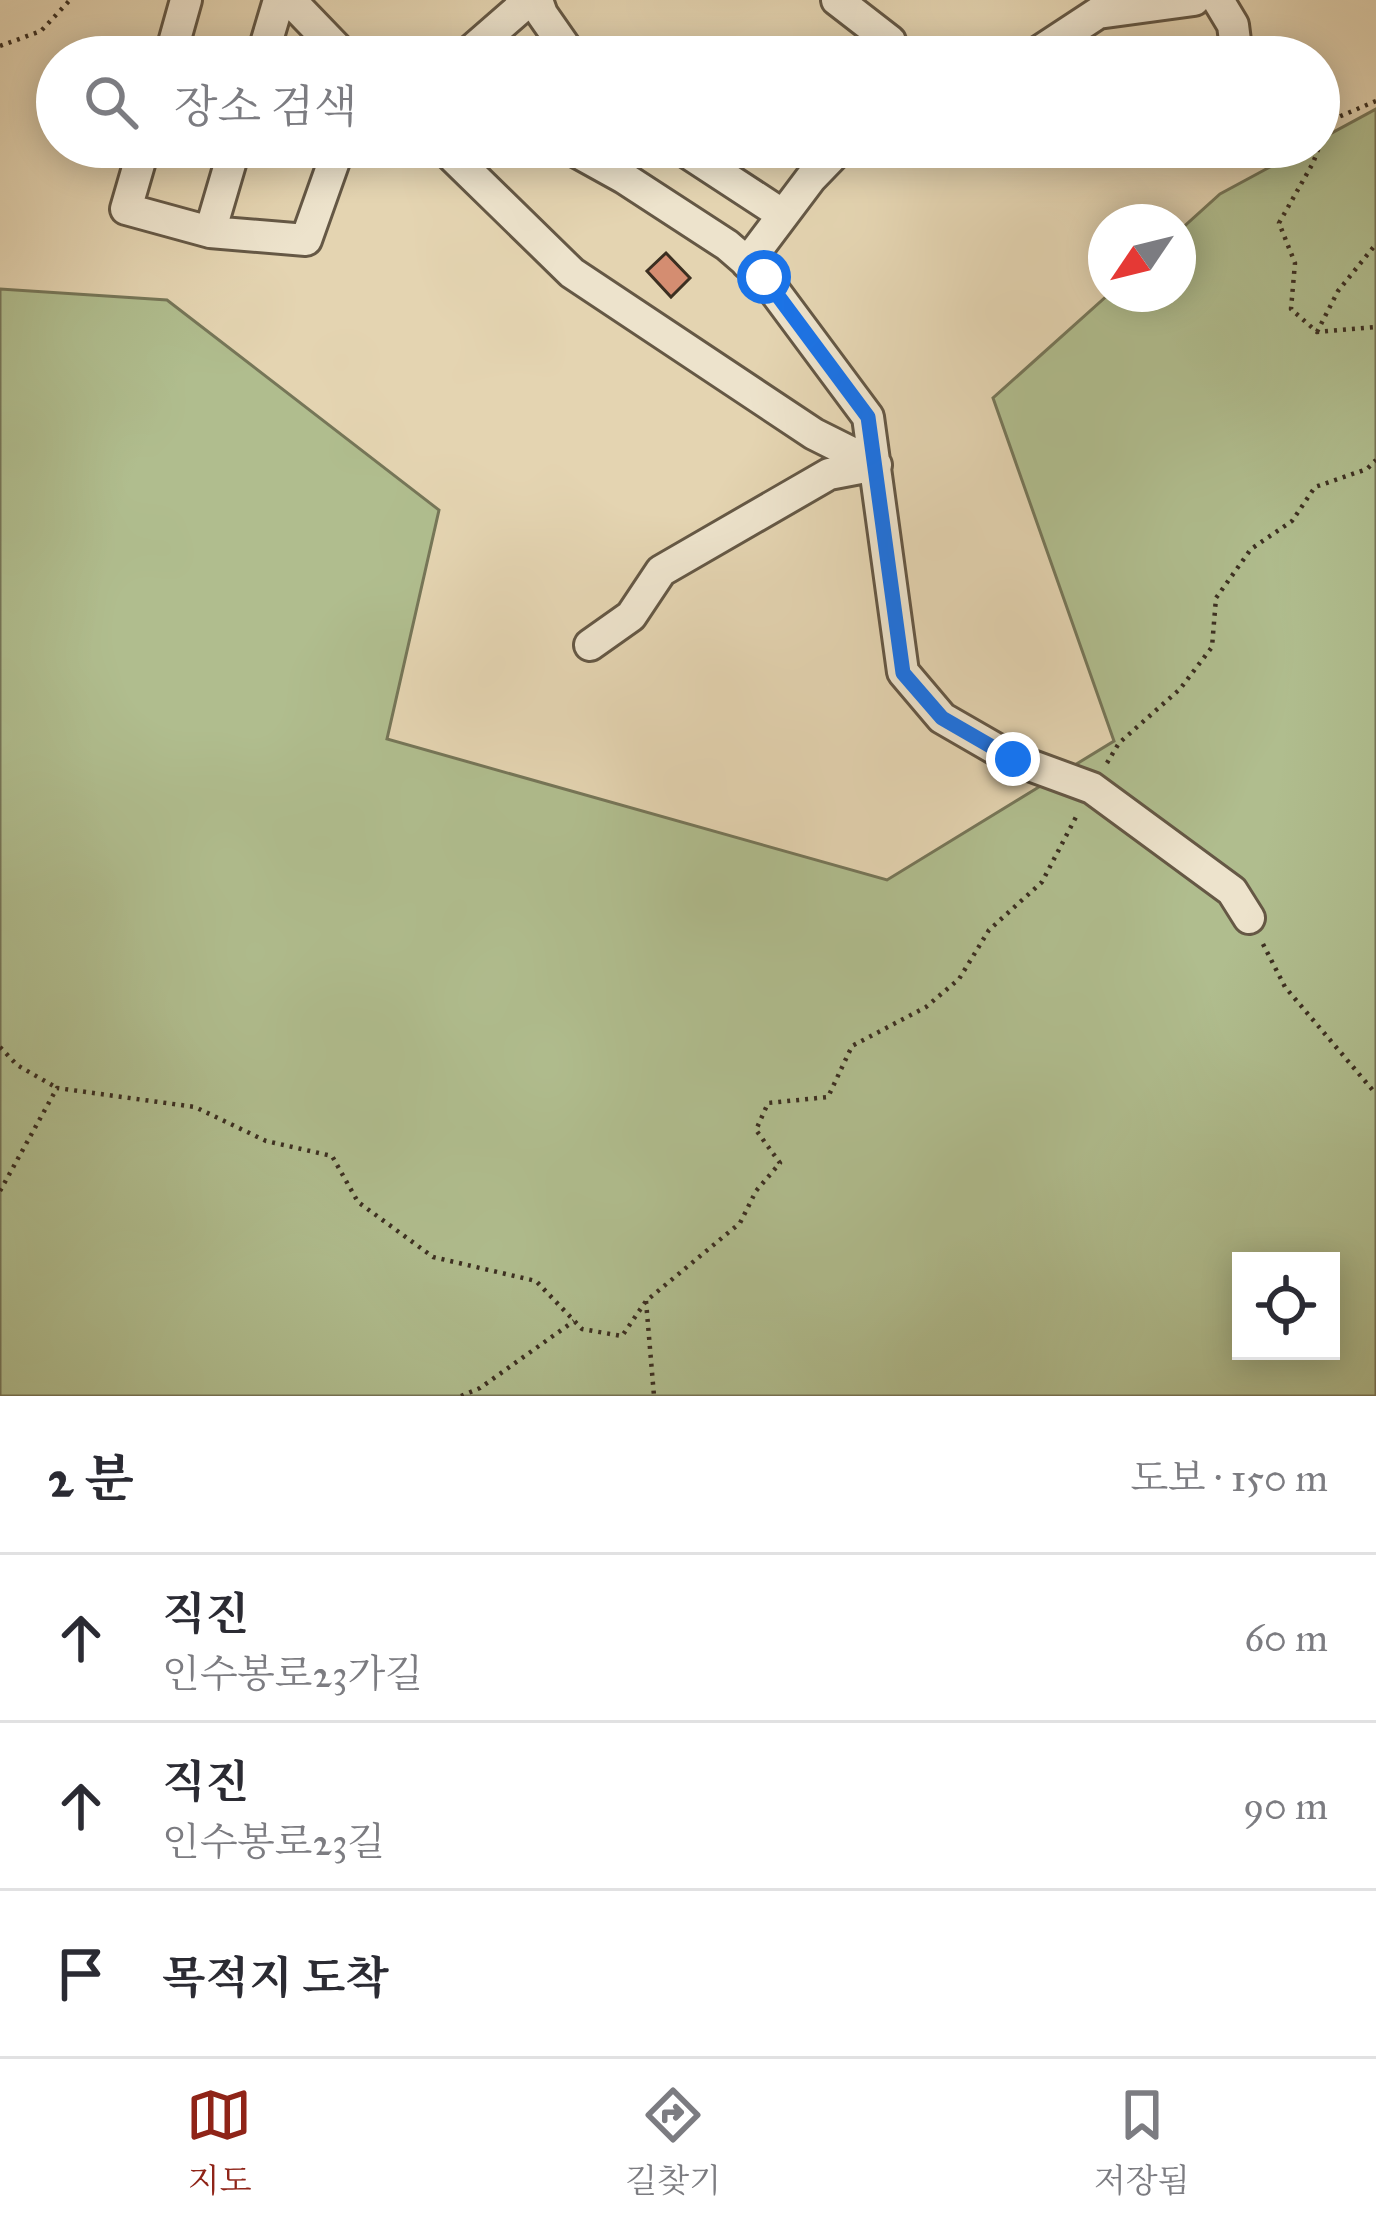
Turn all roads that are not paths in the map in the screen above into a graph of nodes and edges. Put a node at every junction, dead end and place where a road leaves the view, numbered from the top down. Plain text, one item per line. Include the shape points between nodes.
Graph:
1 (186, 0) edge
2 (279, 0) edge
3 (290, 0) edge
4 (523, 0) edge
5 (537, 0) edge
6 (837, 0) edge
7 (1194, 0) edge
8 (1218, 0) edge
9 (1110, 5) edge
10 (176, 36) edge
11 (268, 36) edge
12 (325, 36) edge
13 (490, 36) edge
14 (557, 36) edge
15 (884, 36) edge
16 (1062, 36) edge
17 (1235, 36) edge
18 (138, 168) edge
19 (229, 168) edge
20 (332, 168) edge
21 (464, 168) edge
22 (606, 168) edge
23 (712, 168) edge
24 (823, 168) edge
25 (783, 215) junction
26 (210, 232) junction
27 (747, 262) junction
28 (876, 465) junction
29 (590, 645) dead end
30 (1249, 918) road end

1 - 10 street
2 - 11 street
3 - 12 street
4 - 13 street
5 - 14 street
6 - 15 street
7 - 9 street
8 - 17 street
9 - 16 street
18 - 26 street via 126,209
19 - 26 street
20 - 26 street via 306,240
21 - 28 street via 572,273 814,434
22 - 27 street
23 - 25 street
24 - 25 street
25 - 27 street
27 - 28 street via 868,417
28 - 29 street via 829,474 661,571 631,616
28 - 30 street via 903,673 942,718 1013,759 1092,788 1232,890

